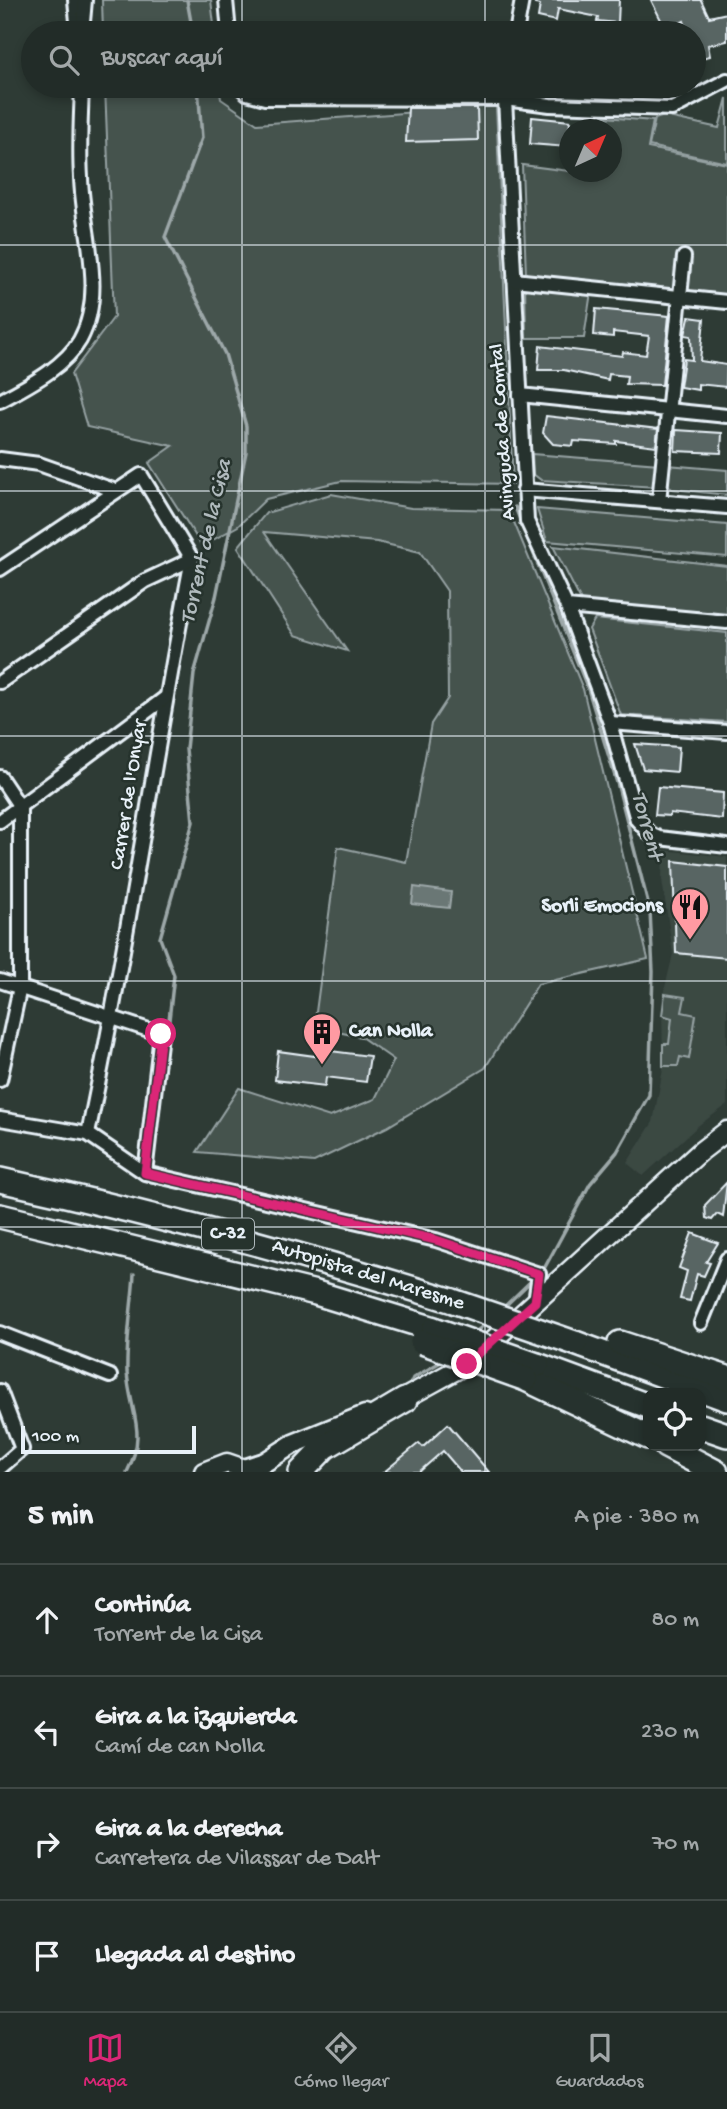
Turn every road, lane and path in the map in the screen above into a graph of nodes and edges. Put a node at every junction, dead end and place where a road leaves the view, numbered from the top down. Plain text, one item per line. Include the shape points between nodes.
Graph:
1 (75, 0) edge
2 (85, 0) edge
3 (226, 0) edge
4 (522, 0) edge
5 (78, 21) edge
6 (82, 21) edge
7 (228, 21) edge
8 (518, 21) edge
9 (727, 80) edge
10 (706, 91) edge
11 (82, 98) edge
12 (506, 98) edge
13 (526, 98) edge
14 (693, 98) edge
15 (684, 257) dead end
16 (514, 280) junction
17 (680, 297) junction
18 (727, 302) edge
19 (520, 395) junction
20 (0, 401) edge
21 (668, 410) junction
22 (727, 416) edge
23 (0, 459) edge
24 (524, 490) junction
25 (116, 491) junction
26 (659, 501) junction
27 (727, 507) edge
28 (192, 559) junction
29 (1, 567) edge
30 (567, 607) junction
31 (727, 622) edge
32 (0, 682) edge
33 (165, 698) junction
34 (610, 723) junction
35 (727, 732) edge
36 (0, 777) edge
37 (20, 807) junction
38 (0, 821) edge
39 (727, 846) edge
40 (0, 981) edge
41 (20, 986) junction
42 (112, 1019) junction
43 (0, 1080) edge
44 (0, 1119) edge
45 (727, 1131) edge
46 (88, 1134) junction
47 (145, 1173) junction
48 (0, 1180) edge
49 (0, 1216) edge
50 (727, 1259) edge
51 (539, 1274) junction
52 (561, 1276) junction
53 (535, 1302) junction
54 (701, 1323) dead end
55 (0, 1332) edge
56 (577, 1336) junction
57 (531, 1372) junction
58 (110, 1376) dead end
59 (727, 1378) edge
60 (0, 1391) edge
61 (727, 1399) edge
62 (405, 1400) junction
63 (643, 1405) edge
64 (334, 1427) junction
65 (706, 1428) edge
66 (643, 1434) edge
67 (727, 1435) edge
68 (676, 1451) edge
69 (0, 1468) edge
70 (250, 1470) edge
71 (204, 1472) edge
72 (289, 1472) edge
73 (301, 1472) edge
74 (716, 1472) edge

1 - 5 street
2 - 6 street
3 - 7 street
4 - 8 street
9 - 10 street
11 - 20 street via 80,177 93,287 89,320 79,343 36,381
12 - 16 street, Avinguda de Comtal
13 - 14 street via 550,105 672,109
15 - 17 street
16 - 17 street
16 - 19 street, Avinguda de Comtal
17 - 18 street
17 - 21 street
19 - 21 street
19 - 24 street, Avinguda de Comtal
21 - 22 street
21 - 26 street
23 - 25 street via 50,467
24 - 26 street
24 - 30 street, Avinguda de Comtal via 527,521
25 - 28 street via 141,475
25 - 29 street
26 - 27 street
28 - 32 street via 145,581
28 - 33 street, Carrer de l'Onyar
30 - 31 street
30 - 34 street, Avinguda de Comtal
33 - 37 street
33 - 42 street, Carrer de l'Onyar
34 - 35 street
34 - 39 street, Avinguda de Comtal via 637,820 650,834 673,842
36 - 37 street
37 - 38 street
37 - 41 street
40 - 41 street
41 - 42 street
41 - 43 street
42 - 46 street, Carrer de l'Onyar
42 - 47 street via 161,1034
44 - 46 street
45 - 52 street
46 - 47 street
47 - 51 street via 436,1240
48 - 56 highway, Autopista del Maresme / C-32, bridge via 178,1220
49 - 57 highway, bridge via 161,1254 428,1335
50 - 54 street
51 - 52 street
51 - 53 street
52 - 53 street
53 - 62 street via 467,1364
55 - 58 street
56 - 59 highway
56 - 61 highway
57 - 63 highway
57 - 66 highway
60 - 69 street via 22,1449
62 - 64 street
62 - 73 highway via 325,1447
64 - 70 street via 293,1444
64 - 72 street
65 - 67 highway
68 - 74 highway
70 - 71 street via 227,1463

